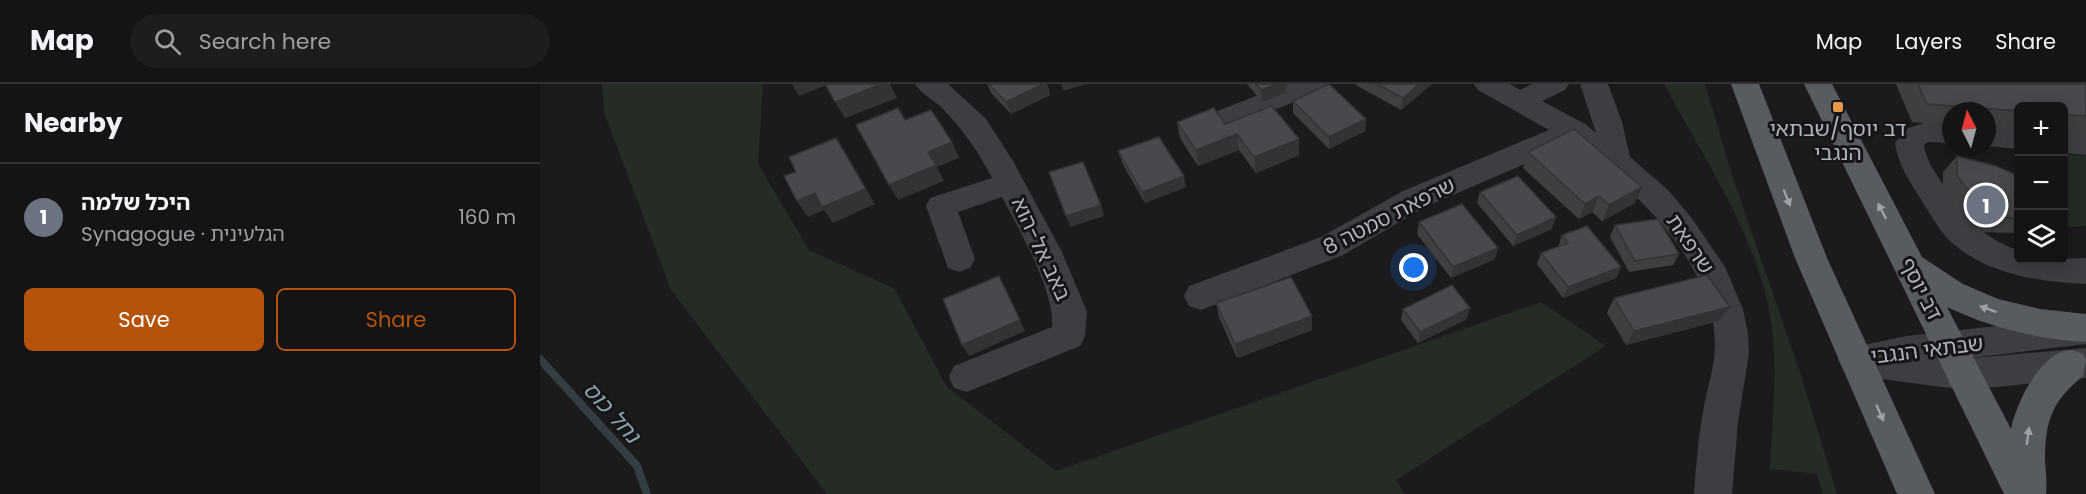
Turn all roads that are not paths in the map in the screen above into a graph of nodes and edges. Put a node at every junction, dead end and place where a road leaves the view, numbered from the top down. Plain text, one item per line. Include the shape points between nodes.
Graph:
1 (929, 84) edge
2 (1313, 84) edge
3 (1488, 84) edge
4 (1555, 84) edge
5 (1594, 84) edge
6 (1744, 84) edge
7 (1818, 84) edge
8 (1520, 101) junction
9 (1225, 119) edge
10 (1575, 131) junction
11 (1942, 133) edge
12 (1996, 137) edge
13 (2014, 139) edge
14 (2068, 143) edge
15 (2086, 145) edge
16 (1616, 159) junction
17 (1010, 183) junction
18 (959, 259) dead end
19 (1909, 264) junction
20 (2086, 271) edge
21 (1201, 296) dead end
22 (2086, 329) edge
23 (1856, 360) junction
24 (1958, 360) junction
25 (2079, 364) edge
26 (967, 376) dead end
27 (1713, 494) edge
28 (1916, 494) edge
29 (2026, 494) edge

1 - 17 street, באב אל-הוא via 976,126
2 - 9 street
3 - 8 street, שרפאת
4 - 8 street
5 - 16 street
6 -> 23 main road via 1811,258
19 -> 7 main road, דב יוסף
8 - 10 street, שרפאת
10 - 16 street, שרפאת
10 - 21 street, שרפאת סמטה 8 via 1414,199 1332,246
11 - 20 street via 1914,136 1909,143 1910,153 1959,231 1997,255 2028,265
12 - 13 street
14 - 15 street
16 - 27 street, שרפאת via 1682,225 1726,304 1732,345 1718,430
17 - 18 street via 941,206
17 - 26 street, באב אל-הוא via 1046,252 1070,312 1068,336
22 -> 19 main road via 2030,321 1982,307 1939,286
19 - 24 main road, דב יוסף
22 - 24 street, שבתאי הנגבי
23 - 24 street, שבתאי הנגבי via 1916,370
23 -> 28 main road
24 - 25 street, שבתאי הנגבי
24 - 29 main road, דב יוסף
29 -> 25 main road via 2025,452 2031,418 2045,387 2057,374

